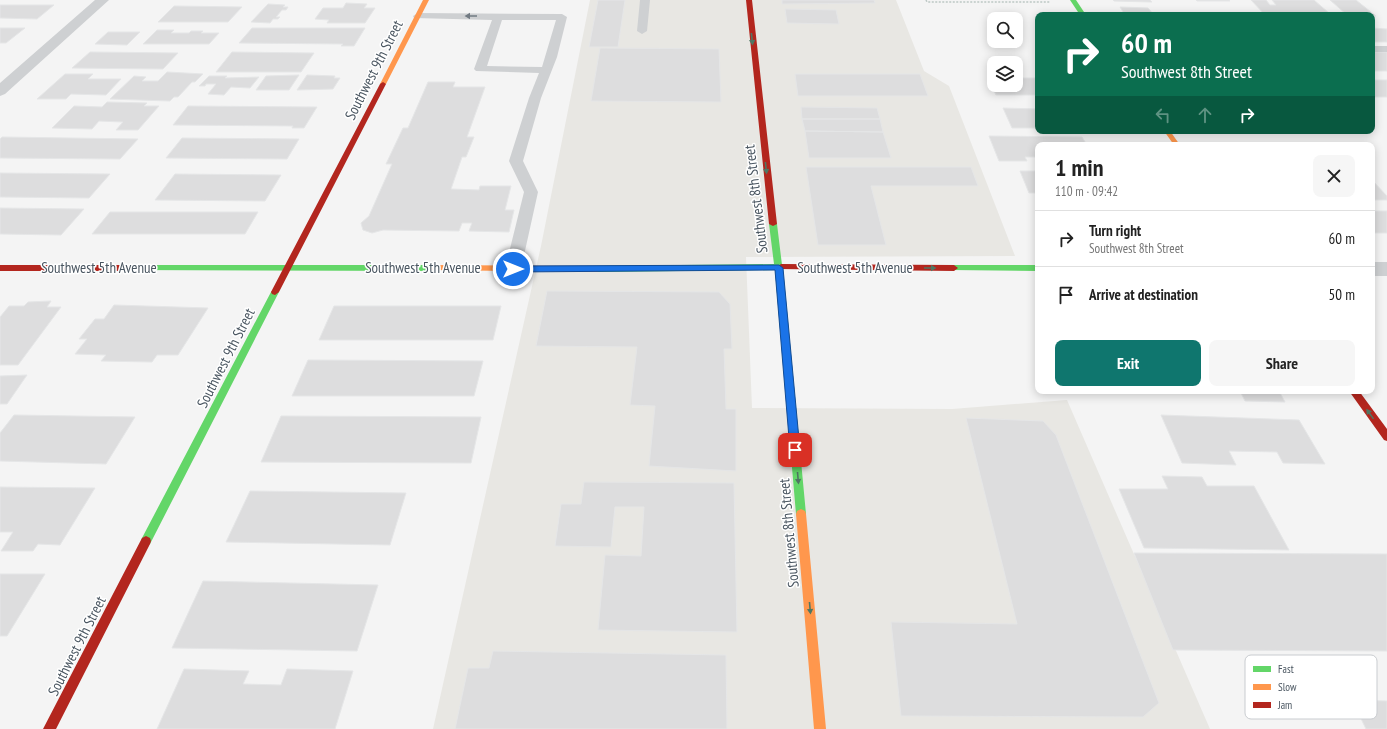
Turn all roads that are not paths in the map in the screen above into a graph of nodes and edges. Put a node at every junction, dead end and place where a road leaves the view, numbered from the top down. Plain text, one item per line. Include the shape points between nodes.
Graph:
1 (103, 0) edge
2 (426, 0) edge
3 (645, 0) edge
4 (749, 0) edge
5 (1073, 0) edge
6 (1082, 12) edge
7 (418, 16) junction
8 (498, 16) junction
9 (642, 31) dead end
10 (1375, 49) edge
11 (1387, 49) edge
12 (546, 70) junction
13 (0, 91) edge
14 (288, 267) junction
15 (0, 268) edge
16 (779, 268) junction
17 (1035, 268) edge
18 (513, 269) junction
19 (1375, 269) edge
20 (1387, 269) edge
21 (1356, 394) edge
22 (1387, 438) edge
23 (49, 729) edge
24 (820, 729) edge

1 - 13 street
2 - 7 street, Southwest 9th Street
3 - 9 lane
4 -> 16 street, Southwest 8th Street
5 - 6 street
8 -> 7 lane
7 - 14 street, Southwest 9th Street
8 - 12 lane via 562,16
8 - 12 lane via 480,69
10 - 11 lane
12 - 18 lane via 516,161 531,192
14 - 15 street, Southwest 5th Avenue
14 - 18 street, Southwest 5th Avenue
14 - 23 street, Southwest 9th Street
16 -> 17 street, Southwest 5th Avenue
16 - 18 street, Southwest 5th Avenue
16 -> 24 street, Southwest 8th Street
19 - 20 street
22 -> 21 street

